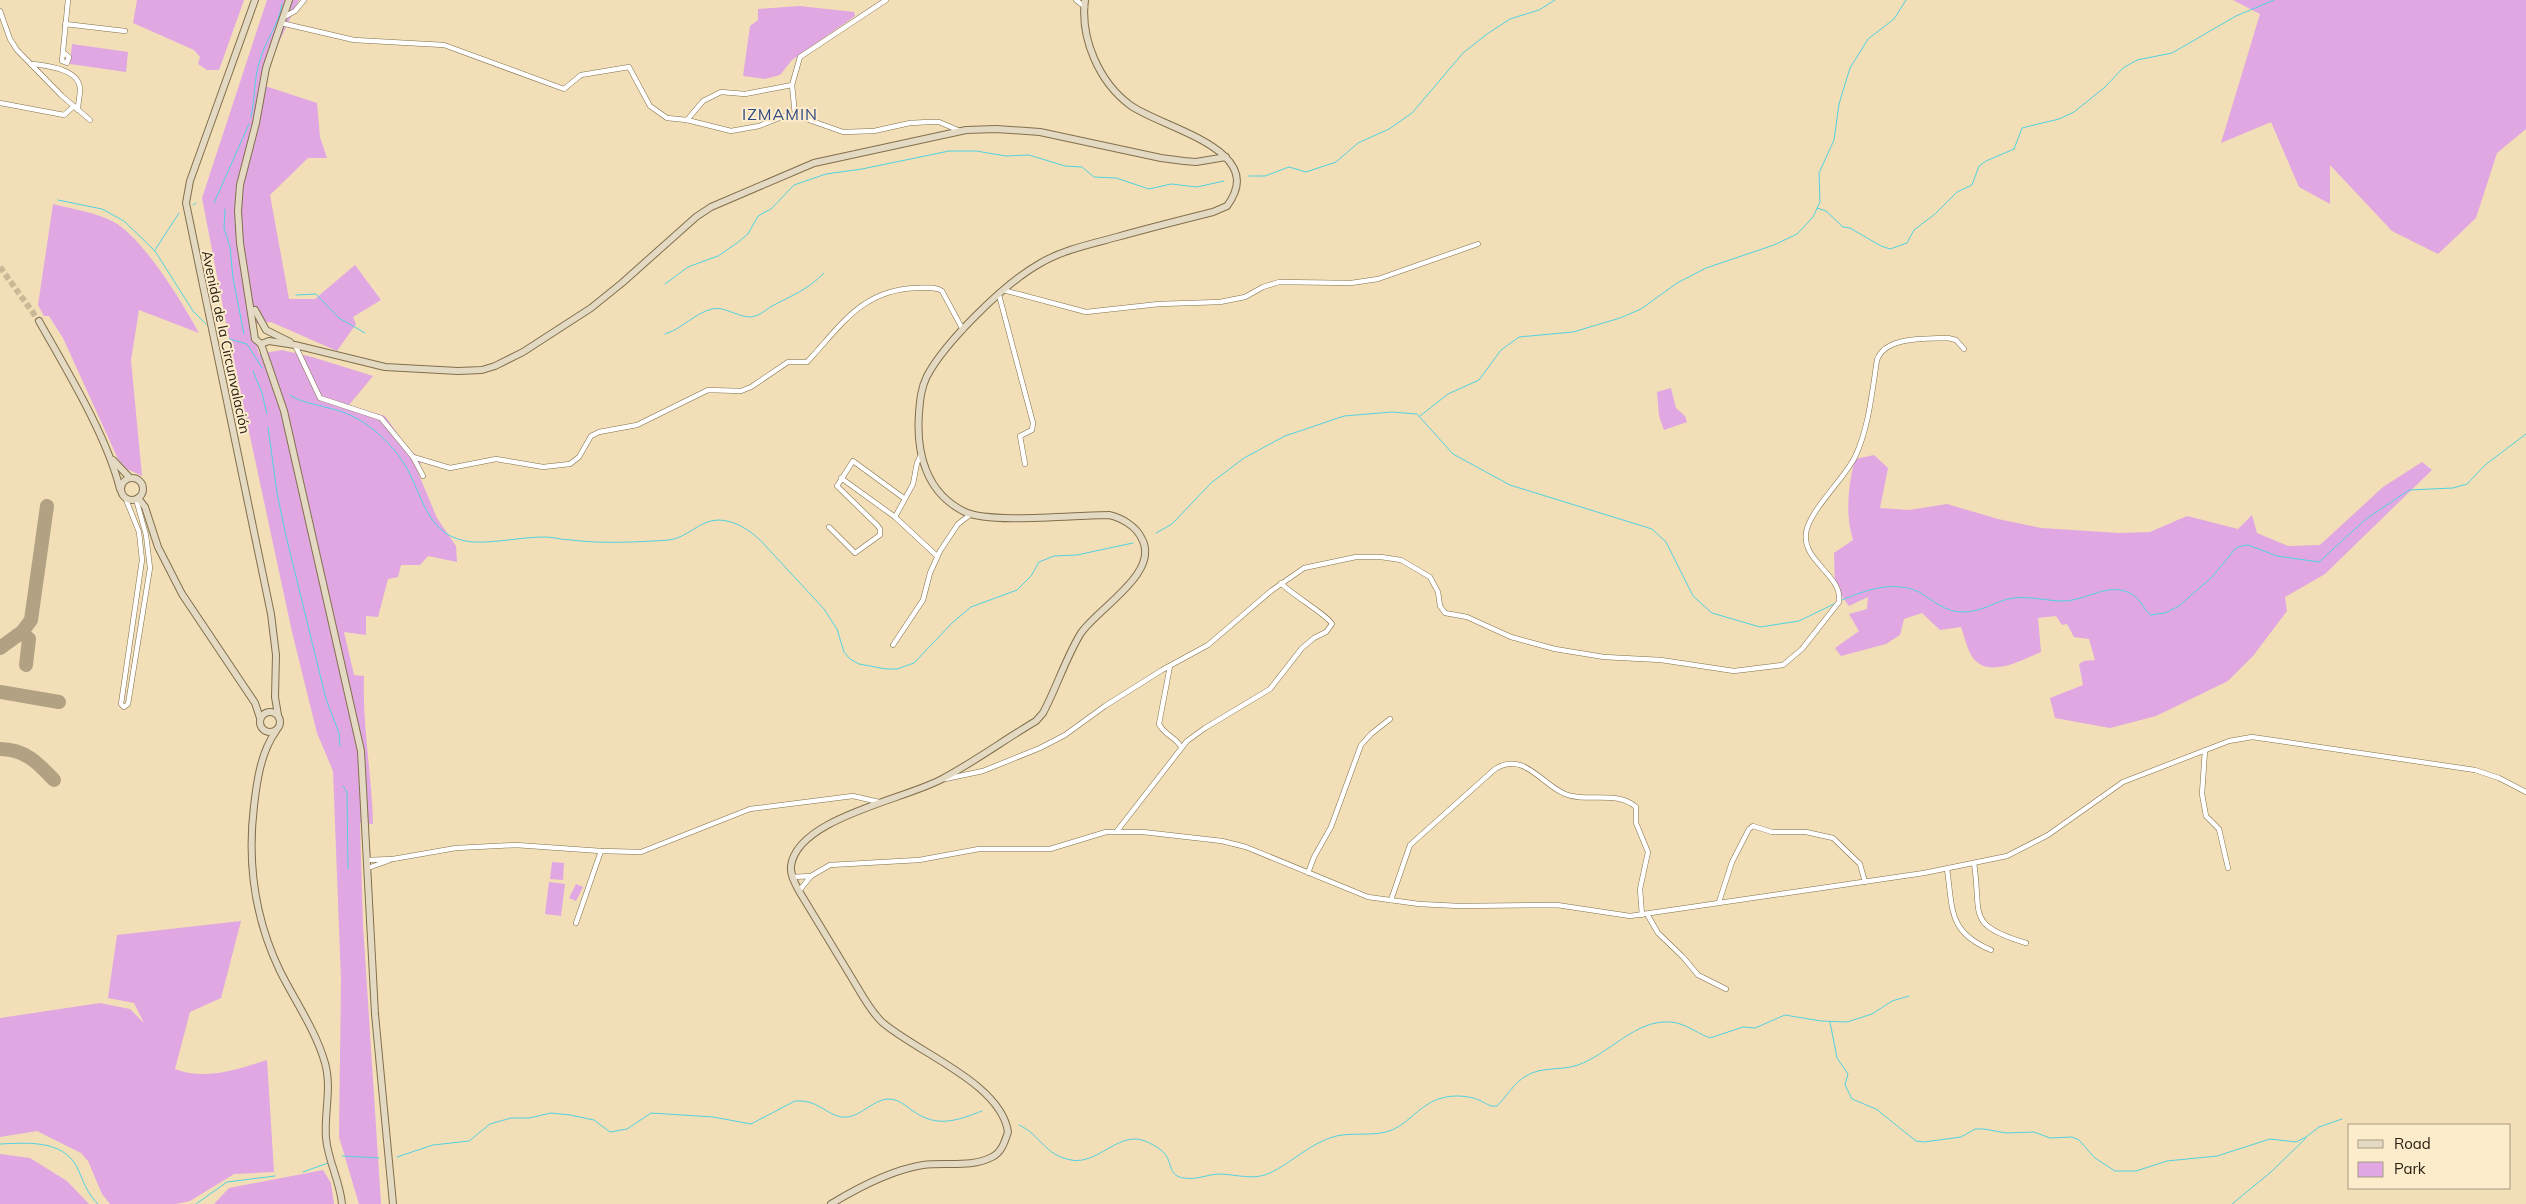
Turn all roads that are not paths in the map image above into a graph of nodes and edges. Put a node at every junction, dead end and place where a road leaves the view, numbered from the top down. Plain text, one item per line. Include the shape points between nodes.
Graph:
1 (68, 0) edge
2 (255, 0) edge
3 (289, 0) edge
4 (304, 0) edge
5 (886, 0) edge
6 (1076, 0) edge
7 (1085, 3) edge
8 (0, 11) edge
9 (283, 20) junction
10 (65, 24) junction
11 (125, 31) dead end
12 (63, 52) dead end
13 (32, 63) junction
14 (792, 85) junction
15 (0, 103) edge
16 (76, 108) junction
17 (794, 115) junction
18 (90, 120) dead end
19 (687, 120) junction
20 (961, 132) junction
21 (1226, 157) junction
22 (1478, 244) dead end
23 (1001, 293) junction
24 (250, 297) junction
25 (39, 321) tunnel mouth
26 (963, 330) junction
27 (267, 331) junction
28 (255, 334) junction
29 (269, 342) junction
30 (261, 344) junction
31 (295, 345) junction
32 (1964, 349) dead end
33 (272, 373) junction
34 (105, 448) junction
35 (921, 455) junction
36 (413, 457) junction
37 (1025, 464) dead end
38 (423, 476) dead end
39 (129, 478) junction
40 (841, 478) junction
41 (120, 489) junction
42 (143, 489) junction
43 (124, 497) junction
44 (137, 498) junction
45 (904, 499) junction
46 (147, 510) junction
47 (971, 514) junction
48 (895, 517) junction
49 (829, 527) dead end
50 (938, 556) junction
51 (1281, 584) junction
52 (139, 591) junction
53 (146, 592) junction
54 (133, 630) junction
55 (140, 632) junction
56 (893, 644) dead end
57 (1170, 666) junction
58 (126, 671) junction
59 (133, 672) junction
60 (275, 697) junction
61 (254, 703) junction
62 (268, 712) junction
63 (278, 715) junction
64 (260, 718) junction
65 (1390, 719) dead end
66 (262, 728) junction
67 (276, 731) junction
68 (265, 748) junction
69 (1181, 748) junction
70 (2205, 750) junction
71 (941, 780) junction
72 (2526, 792) edge
73 (880, 803) junction
74 (1117, 831) junction
75 (601, 851) junction
76 (392, 859) junction
77 (368, 860) junction
78 (1974, 863) junction
79 (368, 868) junction
80 (2228, 868) dead end
81 (1947, 869) junction
82 (1308, 872) junction
83 (810, 876) junction
84 (792, 877) junction
85 (1865, 882) junction
86 (799, 891) junction
87 (1391, 900) junction
88 (1719, 902) junction
89 (1644, 914) junction
90 (576, 923) dead end
91 (2026, 943) dead end
92 (1991, 950) dead end
93 (1726, 989) dead end
94 (342, 1204) edge
95 (393, 1204) edge
96 (830, 1204) edge

1 - 10 street
2 - 60 street, Avenida de la Circunvalación via 190,181 186,203 271,614 276,655
3 - 9 street
4 - 9 street
5 - 14 street via 800,57
6 - 7 street
7 - 21 street via 1086,33 1091,48 1104,75 1120,97 1140,112 1207,143
8 - 13 street via 12,42
9 - 19 street via 354,40 444,45 564,89 581,74 629,68 650,106 668,118
9 - 24 street via 266,68 240,185 238,226
10 - 11 street
10 - 12 street
13 - 16 street
13 - 16 street via 59,69 76,78 80,88
14 - 17 street
14 - 19 street via 745,94 721,92 703,101
15 - 16 street via 64,115
16 - 18 street
17 - 19 street via 731,131
17 - 20 street via 843,132 874,132 929,122 948,125
20 - 21 street via 996,129 1040,132 1184,161
20 - 31 street via 814,163 725,199 696,217 591,308 495,366 458,371 385,366
21 - 23 street via 1237,174 1237,187 1227,206 1066,252 1038,264
22 - 23 street via 1378,279 1279,282 1245,297 1220,302 1159,304 1086,312
23 - 26 street
23 - 37 street via 1033,423 1032,430 1020,436
24 - 27 street
24 - 28 street
25 - 34 street
26 - 35 street via 934,365 923,386 918,425
26 - 36 street via 942,290 891,290 845,319 807,362 788,362 741,391 708,390 637,425 599,432 591,436 579,457 570,464 543,467 496,459 450,468
27 - 28 street via 261,329
27 - 29 street
27 - 31 street
28 - 30 street via 255,339
29 - 30 street
29 - 31 street
29 - 33 street
30 - 33 street
31 - 36 street via 320,398 381,418
32 - 51 street via 1952,338 1934,339 1892,344 1879,355 1867,420 1855,456 1806,530 1810,553 1838,589 1840,600 1802,649 1783,665 1728,671 1661,660 1586,654 1520,640 1467,616 1445,613 1430,577 1394,559 1335,560 1304,568
33 - 77 street via 359,739
34 - 39 street
34 - 41 street
35 - 45 street via 913,484
35 - 47 street via 924,468 937,490 955,506
36 - 38 street
39 - 41 street via 124,480
39 - 42 street via 139,480
40 - 45 street via 853,461
40 - 48 street
40 - 49 street via 838,487 877,524 880,535 855,553
41 - 43 street
42 - 44 street
42 - 46 street
43 - 44 street
43 - 52 street via 136,523 140,542
44 - 46 street
44 - 53 street via 150,562
45 - 48 street
46 - 61 street via 158,547 182,594
47 - 50 street via 958,524
47 - 71 street via 995,518 1109,515 1120,518 1140,534 1146,554 1144,564 1129,584 1080,635 1043,713
48 - 50 street
50 - 56 street via 922,600
51 - 57 street via 1208,645
51 - 69 street via 1329,619 1332,624 1329,630 1302,648 1270,690 1205,728
52 - 53 street
52 - 54 street
53 - 55 street
54 - 55 street
54 - 58 street
55 - 59 street
57 - 69 street via 1160,724
57 - 71 street via 1040,748 983,770
58 - 59 street
58 - 59 street via 120,704 124,707 128,704
60 - 62 street
60 - 63 street
61 - 62 street
61 - 64 street
62 - 63 street
62 - 64 street
63 - 67 street via 280,724
64 - 66 street
65 - 82 street via 1361,745 1331,827
66 - 67 street via 267,732
66 - 68 street
67 - 68 street
68 - 94 street via 251,832 254,891 260,920 274,956 325,1062 328,1086 326,1140
69 - 74 street
70 - 72 street via 2241,738 2264,737 2475,770
70 - 78 street via 2123,782 2024,849
70 - 80 street via 2202,794 2206,816 2218,829
71 - 73 street
73 - 75 street via 853,796 750,809 641,852
73 - 84 street via 843,817 808,839 794,857
74 - 82 street via 1234,843
74 - 83 street via 1050,849 979,850 919,860 830,866
75 - 76 street via 516,845 456,848
75 - 90 street
76 - 77 street
76 - 79 street
77 - 79 street
78 - 81 street
78 - 91 street via 1977,908 1981,920 1996,931
79 - 95 street via 375,1014
81 - 85 street
81 - 92 street via 1951,902 1961,932 1973,943
82 - 87 street via 1358,894
83 - 84 street
83 - 86 street
84 - 86 street
85 - 88 street
85 - 88 street via 1860,864 1833,838 1806,832 1772,832 1753,826 1732,862
86 - 96 street via 881,1021 969,1081 1002,1113 1008,1132 1002,1148 984,1161 912,1168 879,1179
87 - 89 street via 1459,906 1557,905 1618,916
87 - 89 street via 1410,845 1495,769 1512,763 1533,770 1546,783 1568,795 1617,799 1636,807 1636,824 1648,852 1640,889
88 - 89 street
89 - 93 street via 1698,975

